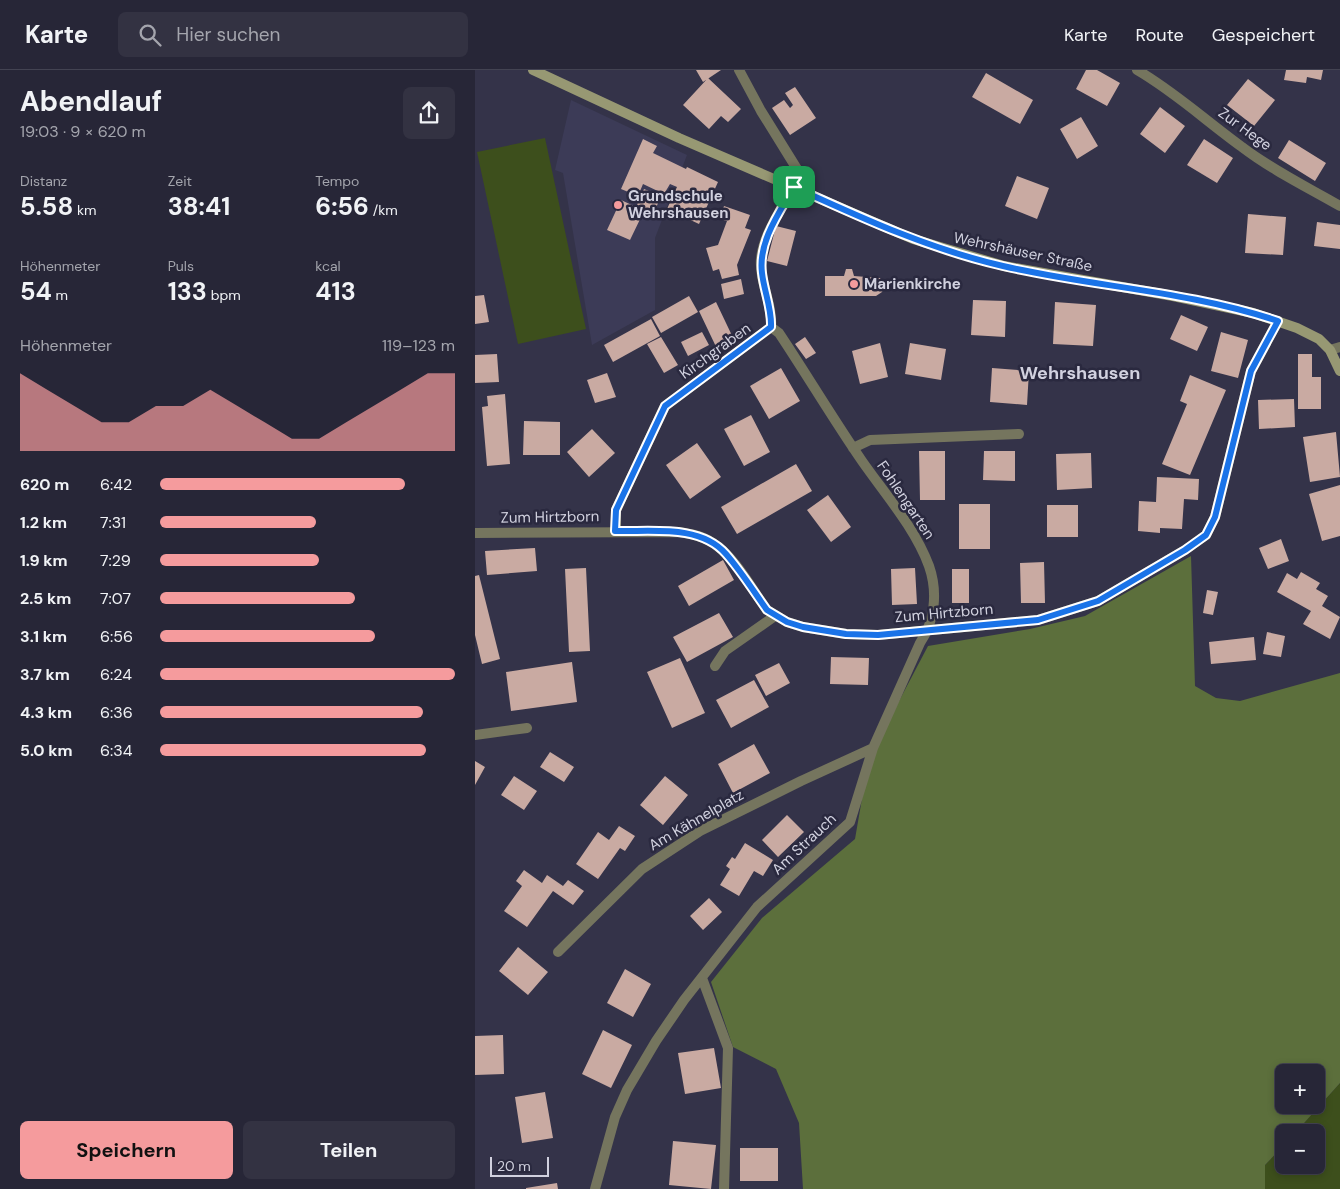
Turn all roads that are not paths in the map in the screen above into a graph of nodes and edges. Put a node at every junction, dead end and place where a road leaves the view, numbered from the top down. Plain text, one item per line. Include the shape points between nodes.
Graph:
1 (533, 70) edge
2 (739, 70) edge
3 (1137, 70) edge
4 (794, 187) junction
5 (1340, 206) edge
6 (1278, 321) junction
7 (771, 327) junction
8 (1335, 348) edge
9 (1340, 371) edge
10 (1019, 434) dead end
11 (853, 448) junction
12 (615, 531) junction
13 (475, 533) edge
14 (775, 616) junction
15 (929, 630) junction
16 (715, 666) dead end
17 (527, 728) dead end
18 (475, 735) edge
19 (873, 748) junction
20 (558, 952) dead end
21 (702, 978) junction
22 (595, 1189) edge
23 (724, 1189) edge

1 - 4 street, Wehrshäuser Straße
2 - 4 street via 797,169
3 - 5 street, Zur Hege via 1163,85 1279,172
4 - 6 street, Wehrshäuser Straße via 913,239 961,255 1003,266 1221,305
4 - 7 street, Kirchgraben via 772,225 761,258
6 - 8 street, Wehrshäuser Straße
6 - 15 street, Zum Hirtzborn via 1251,371 1215,517 1206,535 1098,601 1038,620
7 - 11 street, Fohlengarten via 779,333
7 - 12 street, Kirchgraben via 665,406 616,510
8 - 9 street, Wehrshäuser Straße
10 - 11 street, Fohlengarten via 870,440
11 - 15 street, Fohlengarten via 921,546 933,583 934,607
12 - 13 street, Zum Hirtzborn
12 - 14 street, Zum Hirtzborn via 679,532 712,542 725,553 767,610
14 - 15 street, Zum Hirtzborn via 803,627 846,634 878,635
14 - 16 street via 725,651
15 - 19 street, Am Strauch via 920,642
17 - 18 street
19 - 20 street, Am Kähnelplatz via 700,831 641,869
19 - 21 street, Am Strauch via 850,822 757,907
21 - 22 street, Am Strauch via 655,1042 627,1090 615,1117
21 - 23 street via 728,1048

